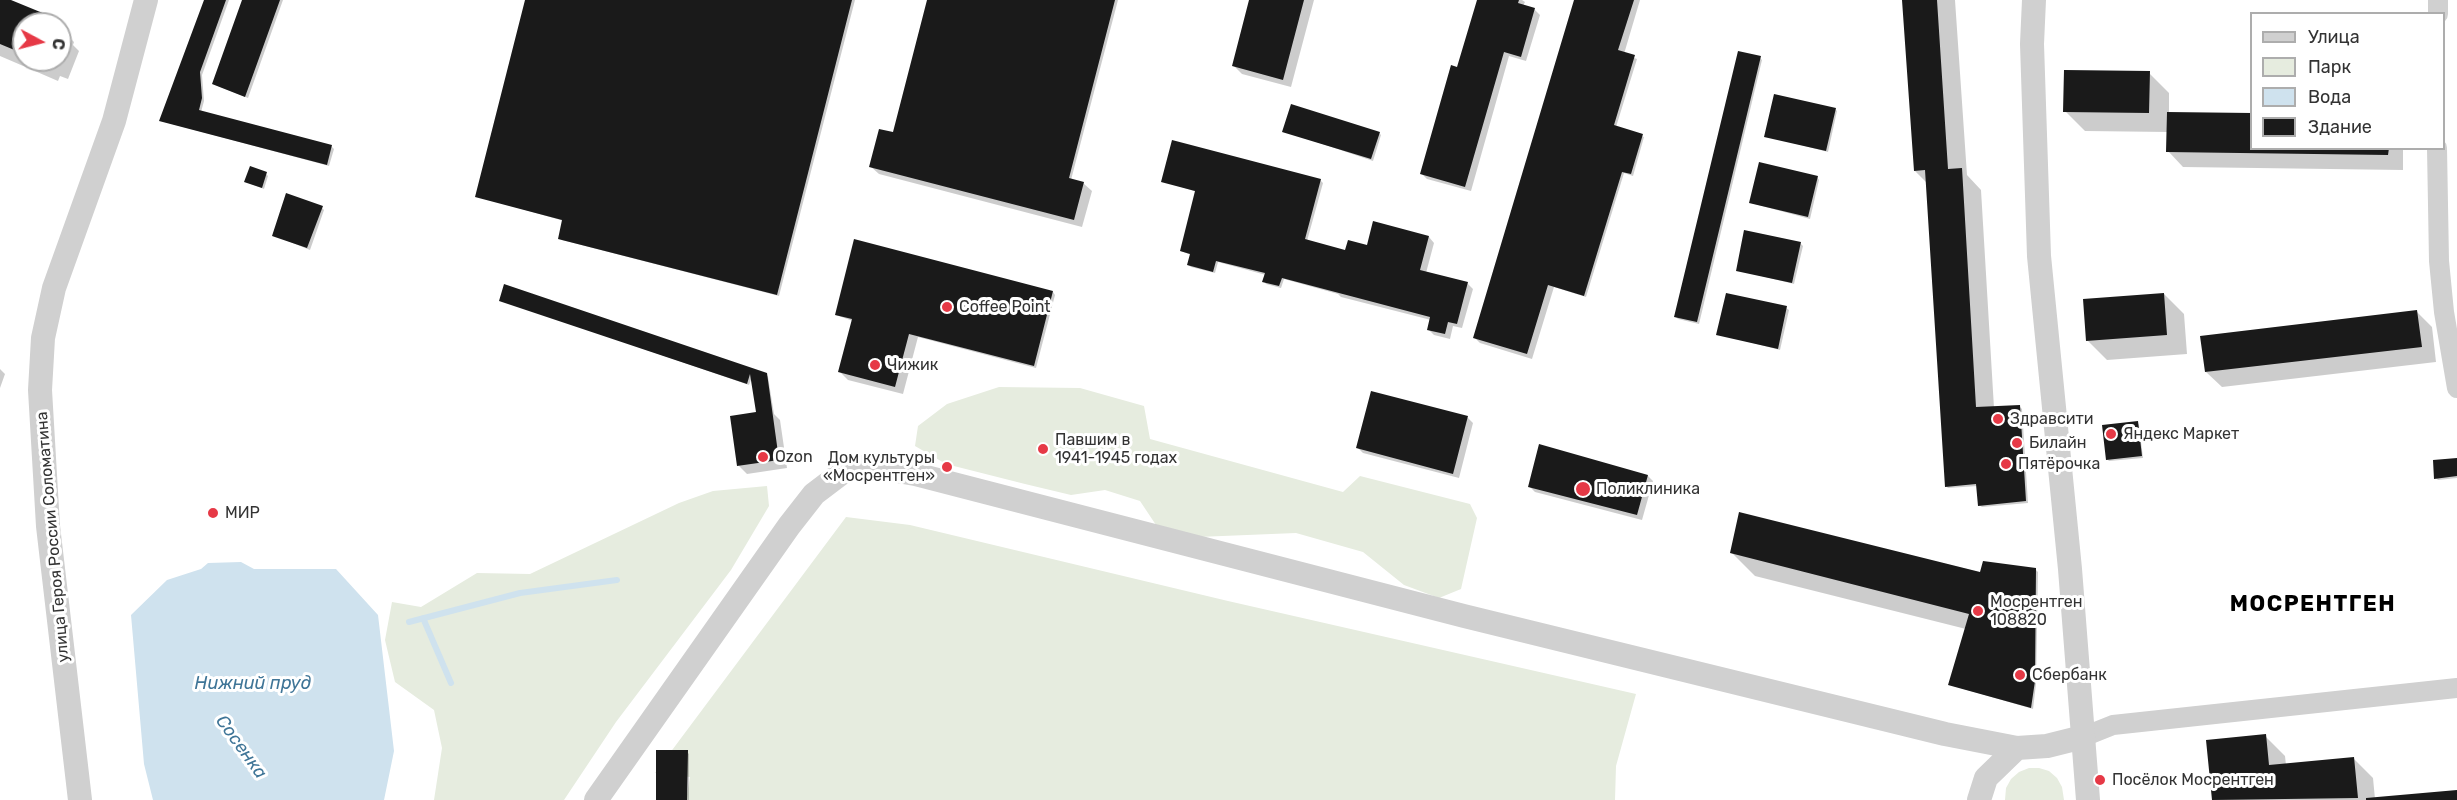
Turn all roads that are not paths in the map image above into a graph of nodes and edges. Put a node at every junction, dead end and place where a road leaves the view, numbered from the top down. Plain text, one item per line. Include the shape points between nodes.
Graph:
1 (146, 0) edge
2 (2034, 0) edge
3 (2437, 150) edge
4 (2457, 388) edge
5 (2457, 688) edge
6 (2084, 737) junction
7 (2017, 747) junction
8 (80, 800) edge
9 (596, 800) edge
10 (1979, 800) edge
11 (2088, 800) edge

1 - 8 street, улица Героя России Соломатина via 114,121 54,288 43,338 40,390 48,526
2 - 6 street via 2032,44 2040,256
3 - 4 street via 2439,261
5 - 6 street via 2113,725
6 - 7 street via 2047,746
6 - 11 street
7 - 9 street via 1926,729 1514,628 915,474 859,467 843,472 814,494
7 - 10 street via 1986,778

